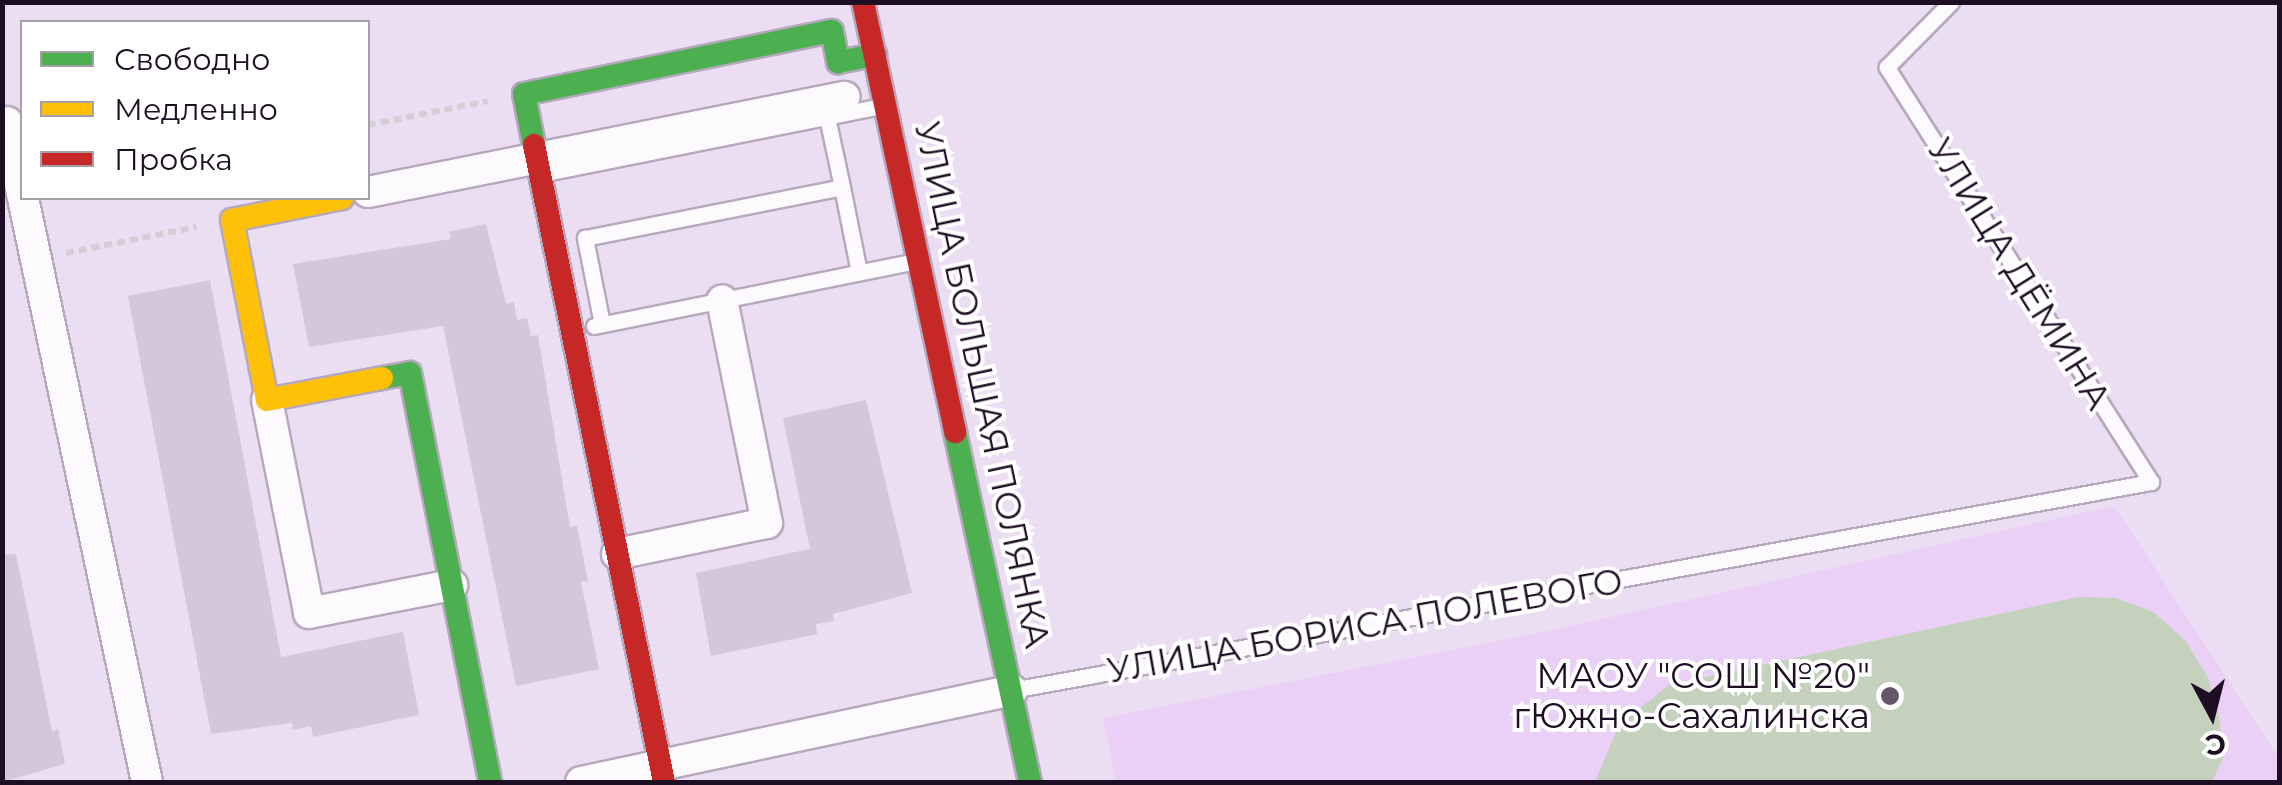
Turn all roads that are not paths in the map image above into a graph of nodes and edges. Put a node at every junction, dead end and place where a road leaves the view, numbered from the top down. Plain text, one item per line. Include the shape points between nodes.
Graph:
1 (863, 2) edge
2 (1951, 2) edge
3 (874, 55) junction
4 (885, 105) junction
5 (836, 107) junction
6 (7, 122) dead end
7 (539, 166) junction
8 (20, 182) edge
9 (842, 186) junction
10 (370, 192) edge
11 (24, 200) edge
12 (332, 200) edge
13 (919, 261) junction
14 (859, 272) junction
15 (722, 300) junction
16 (602, 324) junction
17 (572, 330) junction
18 (267, 400) junction
19 (2151, 482) joint
20 (617, 554) junction
21 (452, 585) junction
22 (1012, 690) junction
23 (662, 774) edge
24 (147, 782) edge
25 (490, 782) edge
26 (581, 782) edge
27 (1030, 782) edge

1 - 3 street, УЛИЦА БОЛЬШАЯ ПОЛЯНКА
2 - 19 lane, УЛИЦА ДЁМИНА via 1887,66
3 - 4 street, УЛИЦА БОЛЬШАЯ ПОЛЯНКА
3 - 7 street via 838,62 832,31 524,94
4 - 5 lane
4 - 13 street, УЛИЦА БОЛЬШАЯ ПОЛЯНКА
5 - 7 street
5 - 9 lane
6 - 8 street
7 - 10 street
7 - 17 street
9 - 14 lane
9 - 16 lane via 585,238
11 - 24 street
12 - 18 street via 232,220
13 - 14 lane
13 - 22 street, УЛИЦА БОЛЬШАЯ ПОЛЯНКА
14 - 15 lane
15 - 16 lane
15 - 20 street via 767,523
16 - 17 lane
17 - 20 street
18 - 21 street via 410,373
18 - 21 street via 309,613
19 - 22 lane, УЛИЦА БОРИСА ПОЛЕВОГО
20 - 23 street
21 - 25 street
22 - 23 street, УЛИЦА БОРИСА ПОЛЕВОГО
22 - 27 street, УЛИЦА БОЛЬШАЯ ПОЛЯНКА
23 - 26 street, УЛИЦА БОРИСА ПОЛЕВОГО

